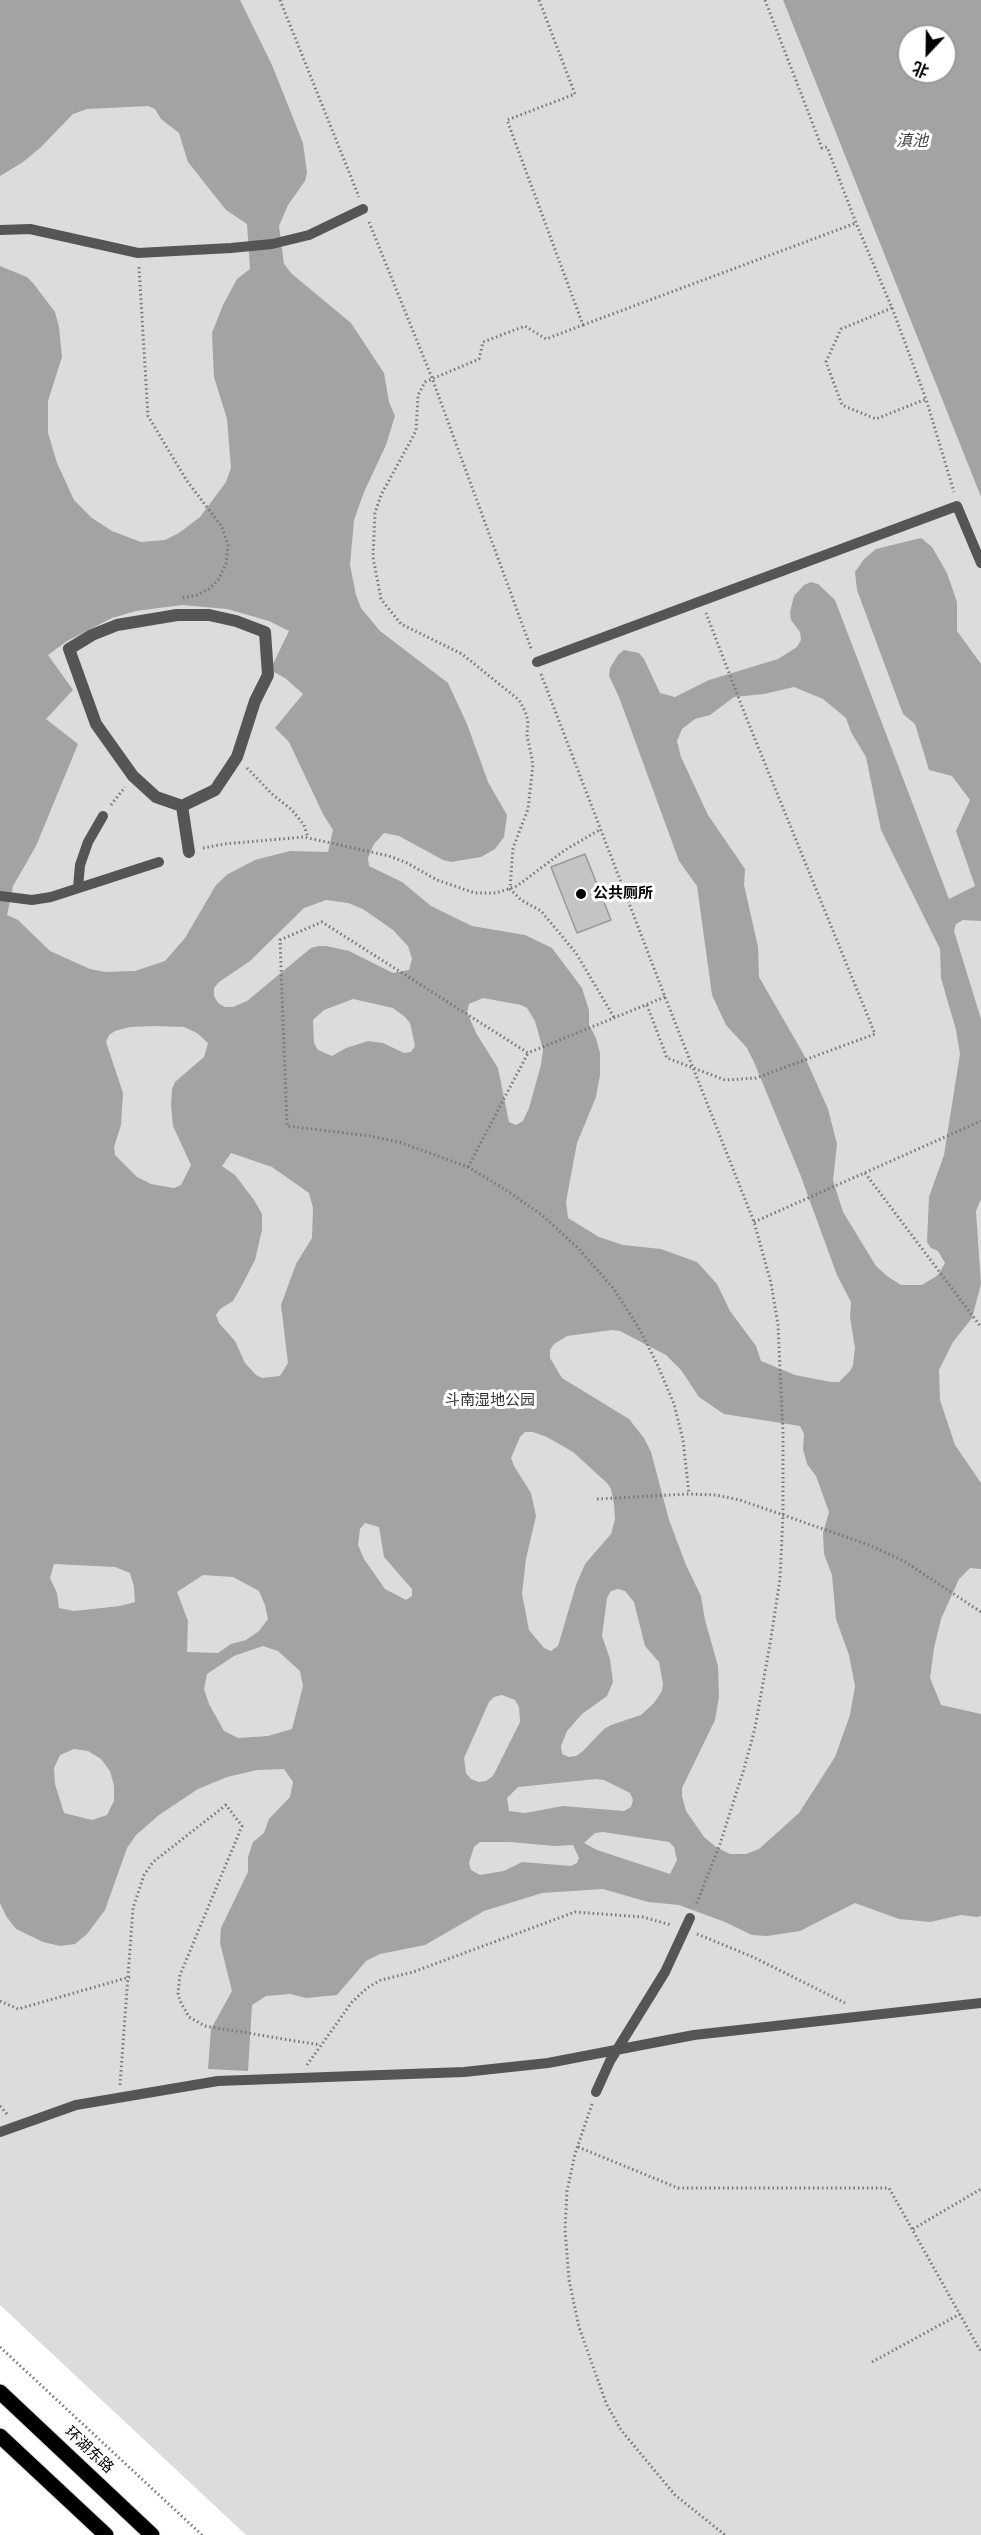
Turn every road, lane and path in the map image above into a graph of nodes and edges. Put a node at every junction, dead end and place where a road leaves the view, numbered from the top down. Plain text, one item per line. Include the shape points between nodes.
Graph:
1 (539, 0) edge
2 (765, 0) edge
3 (363, 209) dead end
4 (856, 223) junction
5 (0, 230) edge
6 (138, 253) junction
7 (892, 308) junction
8 (583, 325) junction
9 (926, 399) junction
10 (957, 506) junction
11 (981, 563) edge
12 (701, 600) junction
13 (177, 615) junction
14 (537, 663) dead end
15 (237, 757) junction
16 (134, 776) junction
17 (182, 806) junction
18 (103, 816) joint
19 (602, 830) dead end
20 (308, 838) junction
21 (189, 852) joint
22 (159, 862) dead end
23 (78, 888) junction
24 (510, 889) junction
25 (0, 896) edge
26 (665, 998) dead end
27 (647, 1005) junction
28 (615, 1019) junction
29 (528, 1053) junction
30 (981, 1121) edge
31 (468, 1167) junction
32 (865, 1173) junction
33 (754, 1222) dead end
34 (981, 1327) edge
35 (779, 1356) dead end
36 (689, 1494) junction
37 (597, 1498) dead end
38 (783, 1515) junction
39 (981, 1612) edge
40 (690, 1918) joint
41 (686, 1929) junction
42 (130, 1977) junction
43 (0, 2001) edge
44 (981, 2003) edge
45 (871, 2016) junction
46 (320, 2045) junction
47 (617, 2049) junction
48 (302, 2078) junction
49 (596, 2092) joint
50 (119, 2096) junction
51 (0, 2132) edge
52 (578, 2147) junction
53 (981, 2189) edge
54 (912, 2229) junction
55 (960, 2314) junction
56 (0, 2347) edge
57 (981, 2352) edge
58 (872, 2362) dead end
59 (0, 2392) edge
60 (0, 2436) edge
61 (106, 2535) edge
62 (153, 2535) edge
63 (202, 2535) edge
64 (725, 2535) edge

1 - 8 path via 575,94 507,120
2 - 4 path via 822,148 827,147
3 - 6 lane via 309,235 272,244
4 - 7 path
4 - 8 path
5 - 6 lane via 30,229
6 - 13 path via 148,416 187,481 222,527 228,545 226,564 218,580 209,589 182,598
7 - 9 path
7 - 9 path via 841,329 826,362 842,405 876,419
8 - 24 path via 546,339 525,326 483,342 479,359 425,382 418,395 416,431 381,495 372,534 375,579 381,599 400,624 462,654 519,700 525,711 533,764 528,809 513,848
9 - 10 path
10 - 11 lane
10 - 12 lane
12 - 14 lane
12 - 27 path via 875,1034 756,1078 725,1080 667,1058
13 - 15 street via 209,615 265,632 268,675
13 - 16 street via 117,625 69,649 96,724
15 - 17 street via 215,790
15 - 20 path via 292,810
16 - 17 street via 156,797
16 - 18 path
17 - 21 street
18 - 23 lane via 80,865
19 - 24 path via 565,850
20 - 21 path via 224,844
20 - 24 path via 407,863 437,880 475,893
22 - 23 lane
23 - 25 lane via 32,900
24 - 28 path via 541,911 576,953
26 - 27 path
27 - 28 path
28 - 29 path
29 - 31 path
29 - 31 path via 322,922 280,940 287,1126 402,1143
30 - 32 path
31 - 36 path via 542,1215 614,1289 645,1339 674,1404
32 - 33 path
32 - 34 path
35 - 38 path
36 - 37 path
36 - 38 path via 716,1494
38 - 39 path via 904,1562
38 - 40 path via 778,1591 755,1728 720,1844
40 - 41 lane
41 - 45 path via 753,1957
41 - 46 path via 643,1917 575,1912 413,1972 381,1980 352,2002
41 - 47 lane
42 - 43 path via 18,2009
42 - 46 path via 133,1908 144,1875 153,1862 226,1805 242,1826 180,1975 180,2001 189,2017 205,2026
42 - 50 path
44 - 45 lane
45 - 47 lane via 694,2035
46 - 48 path
47 - 48 lane via 548,2063 464,2072
47 - 49 lane
48 - 50 lane via 218,2081
49 - 52 path
50 - 51 lane via 76,2105
52 - 54 path via 678,2188 889,2188
52 - 64 path via 567,2191 568,2270 579,2327 606,2403 621,2430 675,2495
53 - 54 path
54 - 55 path
55 - 57 path
55 - 58 path
56 - 63 path
59 - 62 main road, 环湖东路
60 - 61 main road

